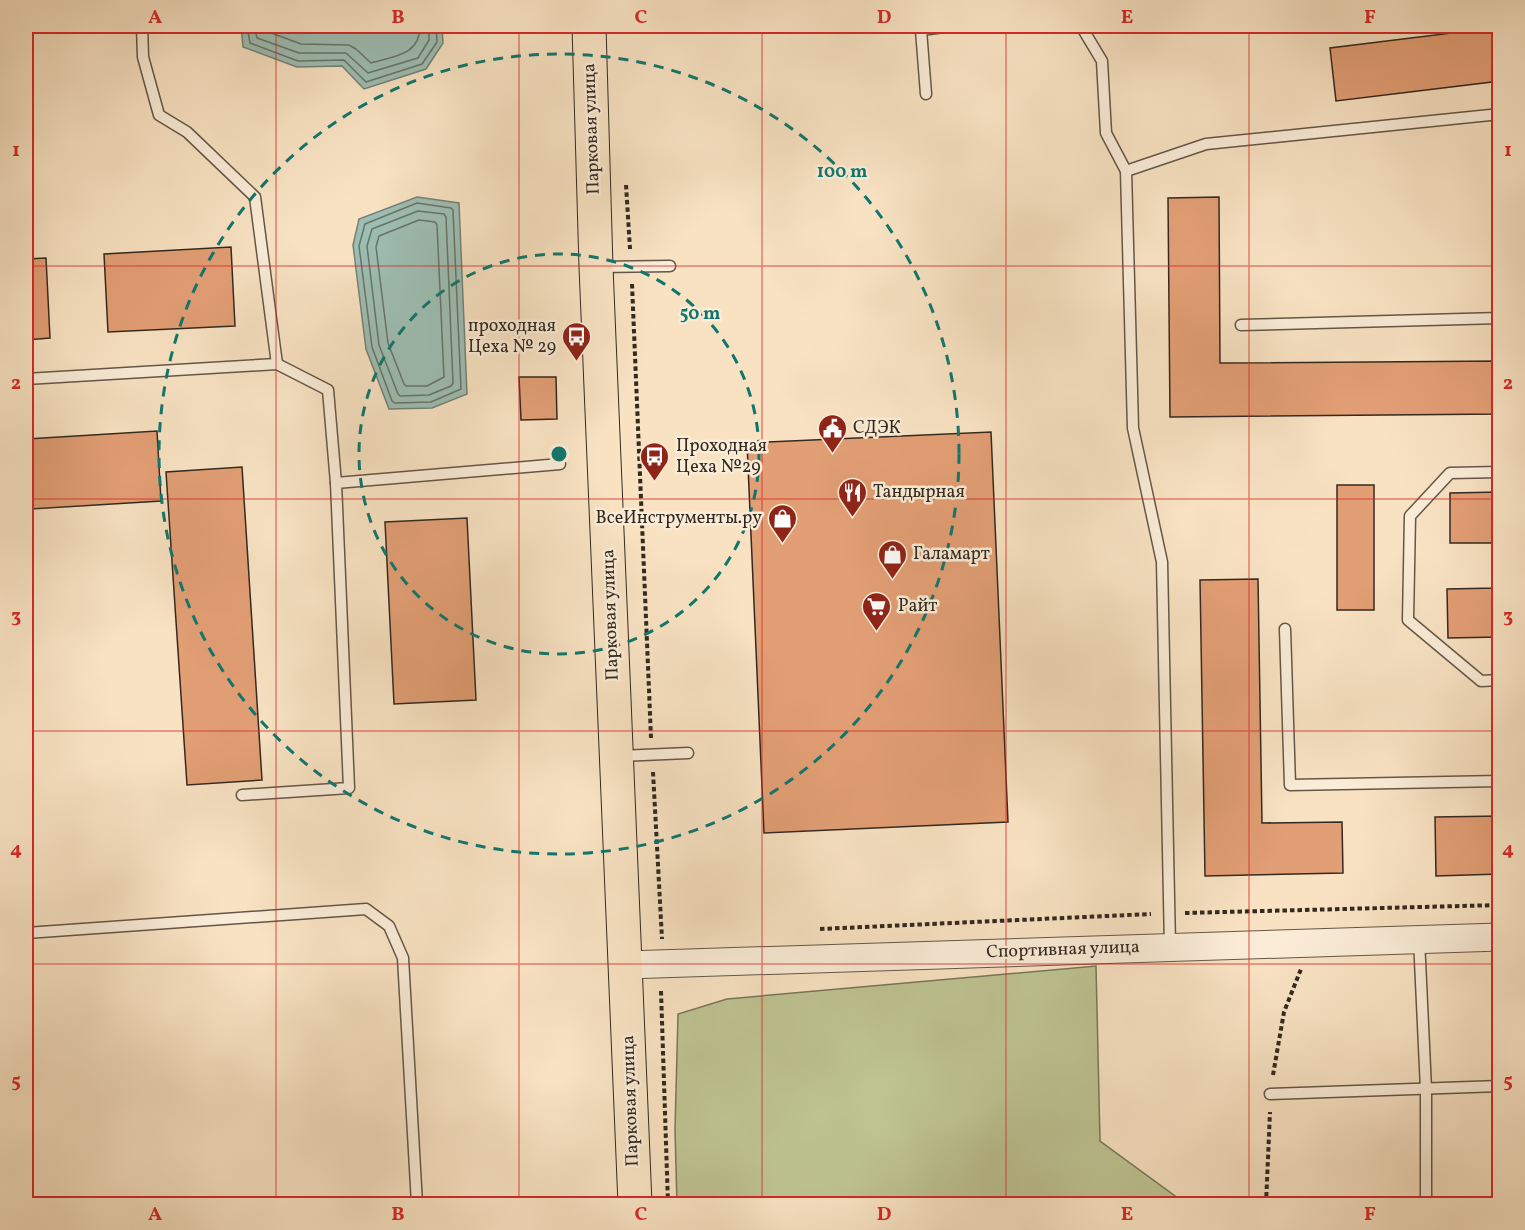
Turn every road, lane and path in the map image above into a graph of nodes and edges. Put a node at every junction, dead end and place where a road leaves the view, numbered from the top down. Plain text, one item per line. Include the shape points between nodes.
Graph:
1 (142, 26) edge
2 (589, 26) edge
3 (952, 26) edge
4 (1081, 26) edge
5 (926, 94) dead end
6 (1500, 114) edge
7 (1126, 171) junction
8 (625, 175) dead end
9 (631, 266) junction
10 (670, 266) dead end
11 (596, 267) junction
12 (1500, 318) edge
13 (1240, 325) dead end
14 (278, 364) junction
15 (26, 379) edge
16 (560, 464) dead end
17 (1500, 472) edge
18 (336, 483) junction
19 (1285, 629) dead end
20 (1500, 680) edge
21 (688, 753) dead end
22 (652, 755) junction
23 (617, 757) junction
24 (1500, 782) edge
25 (242, 795) dead end
26 (1500, 905) edge
27 (1323, 910) junction
28 (1169, 913) junction
29 (815, 930) dead end
30 (26, 933) edge
31 (673, 936) dead end
32 (662, 937) junction
33 (1500, 937) edge
34 (1419, 939) junction
35 (1311, 942) junction
36 (1170, 946) junction
37 (626, 965) junction
38 (660, 965) junction
39 (1500, 1086) edge
40 (1426, 1089) junction
41 (1270, 1094) junction
42 (417, 1204) edge
43 (635, 1204) edge
44 (668, 1204) edge
45 (1266, 1204) edge
46 (1426, 1204) edge

1 - 14 lane via 143,57 159,115 187,132 255,197
2 - 11 main road, Парковая улица
3 - 5 lane via 921,30
4 - 7 lane via 1102,61 1106,133
6 - 7 lane via 1206,144
7 - 28 lane via 1132,428 1162,562
8 - 9 path
9 - 10 lane
9 - 11 lane
9 - 22 path
11 - 23 main road, Парковая улица
12 - 13 lane
14 - 15 lane
14 - 18 lane via 328,390
16 - 18 lane
17 - 20 lane via 1450,473 1410,516 1408,620 1481,681
18 - 25 lane via 349,788
19 - 24 lane via 1290,785
21 - 22 lane
22 - 23 lane
22 - 32 path
23 - 37 main road, Парковая улица
26 - 27 path
27 - 28 path
27 - 35 path
28 - 29 path
28 - 36 lane
30 - 42 lane via 366,909 389,926 403,958
31 - 32 path
32 - 38 path
33 - 34 street, Спортивная улица
34 - 35 street, Спортивная улица
34 - 40 lane
35 - 36 street, Спортивная улица
35 - 41 path via 1284,1012
36 - 38 street, Спортивная улица
37 - 38 street, Спортивная улица
37 - 43 main road, Парковая улица
38 - 44 path
39 - 40 lane
40 - 41 lane
40 - 46 lane
41 - 45 path

